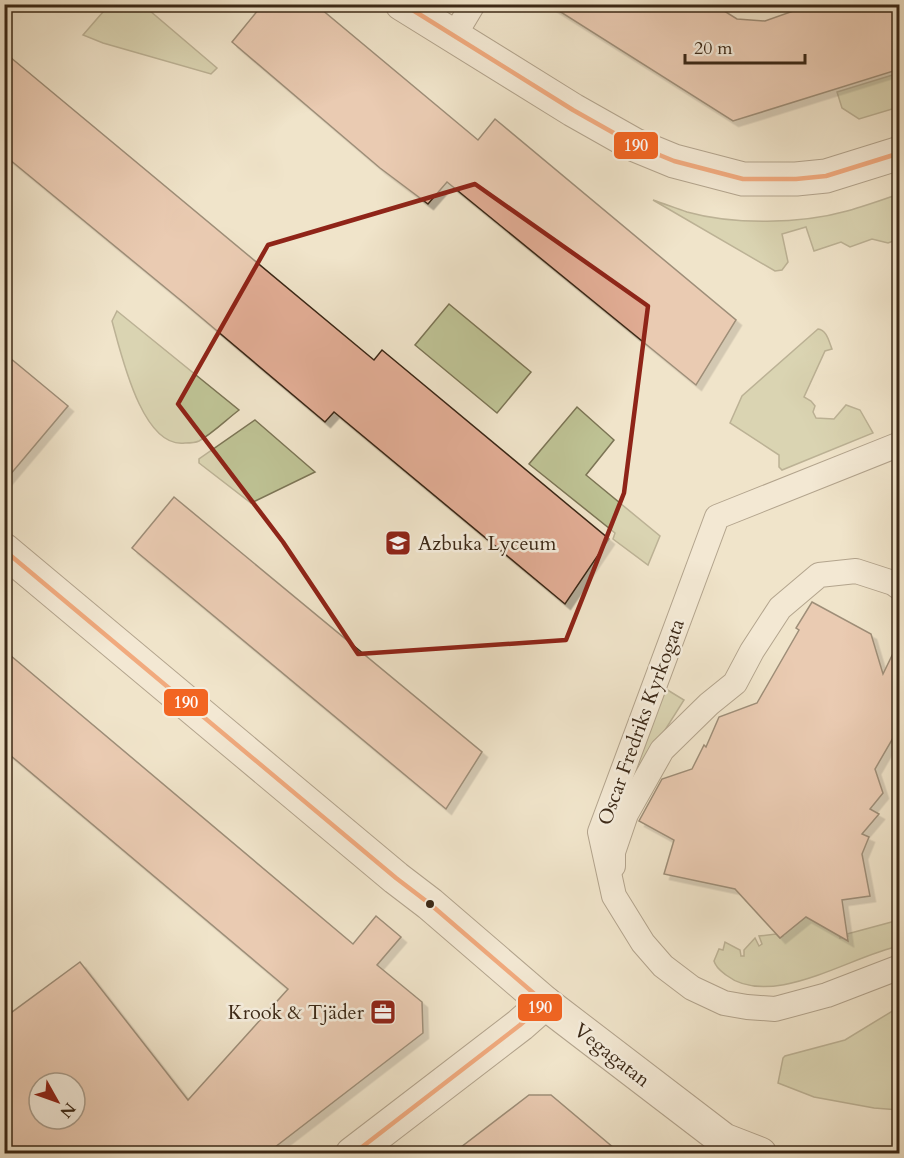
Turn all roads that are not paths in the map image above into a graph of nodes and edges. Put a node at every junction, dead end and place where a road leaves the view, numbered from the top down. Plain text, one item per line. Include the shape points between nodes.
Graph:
1 (402, 4) edge
2 (473, 4) edge
3 (454, 36) junction
4 (900, 153) edge
5 (900, 444) edge
6 (4, 550) edge
7 (900, 588) edge
8 (614, 896) junction
9 (900, 967) edge
10 (545, 1003) junction
11 (352, 1154) edge
12 (760, 1154) edge

1 - 3 street
2 - 3 lane
3 - 4 street via 573,110 635,145 674,161 743,179 796,179 826,176
5 - 8 lane, Oscar Fredriks Kyrkogata via 717,517 600,832
6 - 10 street, Vegagatan
7 - 8 lane via 856,571 819,575 780,608 735,683 662,750 626,814 613,852
8 - 9 lane, Oscar Fredriks Kyrkogata via 643,943 663,966 692,988 723,1002 774,1009 827,995
10 - 11 street
10 - 12 street, Vegagatan via 723,1140

